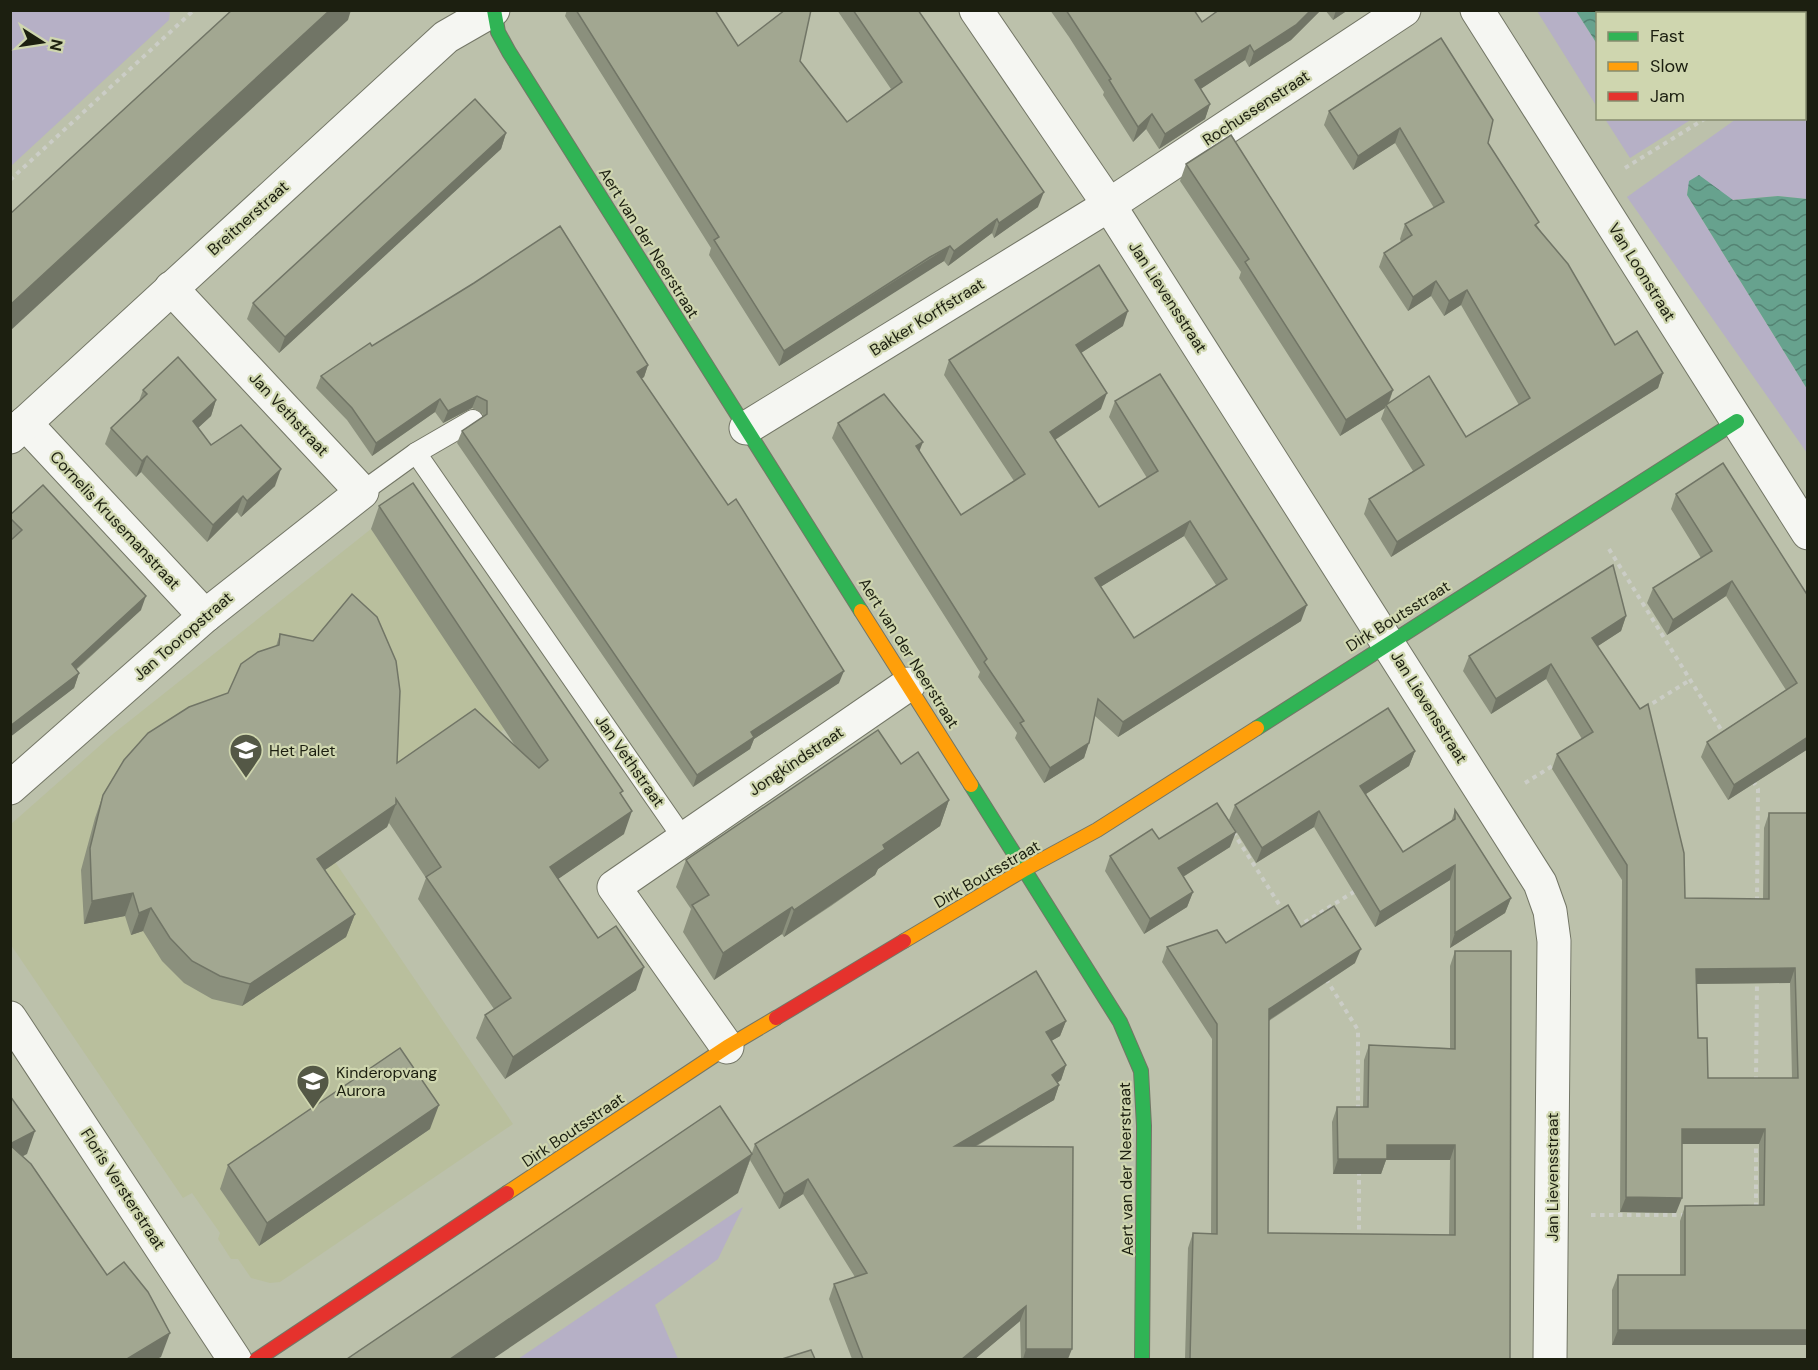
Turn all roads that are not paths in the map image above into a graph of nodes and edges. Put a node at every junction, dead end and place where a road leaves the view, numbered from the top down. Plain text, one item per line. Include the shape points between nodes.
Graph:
1 (494, 10) edge
2 (976, 10) edge
3 (1404, 10) edge
4 (1477, 10) edge
5 (1109, 205) junction
6 (171, 288) junction
7 (473, 420) edge
8 (1737, 421) junction
9 (746, 428) junction
10 (18, 430) edge
11 (416, 453) junction
12 (362, 492) junction
13 (1808, 533) edge
14 (205, 616) junction
15 (1388, 641) junction
16 (909, 684) junction
17 (10, 788) edge
18 (683, 838) junction
19 (1025, 869) junction
20 (10, 1018) edge
21 (727, 1047) junction
22 (235, 1359) edge
23 (256, 1359) edge
24 (1143, 1359) edge
25 (1550, 1359) edge

1 - 6 street, Breitnerstraat via 446,37
1 - 9 street, Aert van der Neerstraat via 498,32 509,52
2 - 5 street, Jan Lievensstraat
3 - 5 street, Rochussenstraat
4 - 8 street, Van Loonstraat
5 - 9 street, Bakker Korffstraat
5 - 15 street, Jan Lievensstraat
6 - 10 street, Breitnerstraat
6 - 12 street, Jan Vethstraat
7 - 11 lane
8 - 13 street, Van Loonstraat
8 - 15 street, Dirk Boutsstraat
9 - 16 street, Aert van der Neerstraat
10 - 14 street, Cornelis Krusemanstraat
11 - 12 lane
11 - 18 lane, Jan Vethstraat
12 - 14 street, Jan Tooropstraat
14 - 17 street, Jan Tooropstraat
15 - 19 street, Dirk Boutsstraat via 1097,830
15 - 25 street, Jan Lievensstraat via 1540,883 1550,911 1554,941
16 - 18 street, Jongkindstraat
16 - 19 street, Aert van der Neerstraat
18 - 21 street via 614,886
19 - 21 street, Dirk Boutsstraat
19 - 24 street, Aert van der Neerstraat via 1120,1022 1141,1071
20 - 22 street, Floris Versterstraat
21 - 23 street, Dirk Boutsstraat

